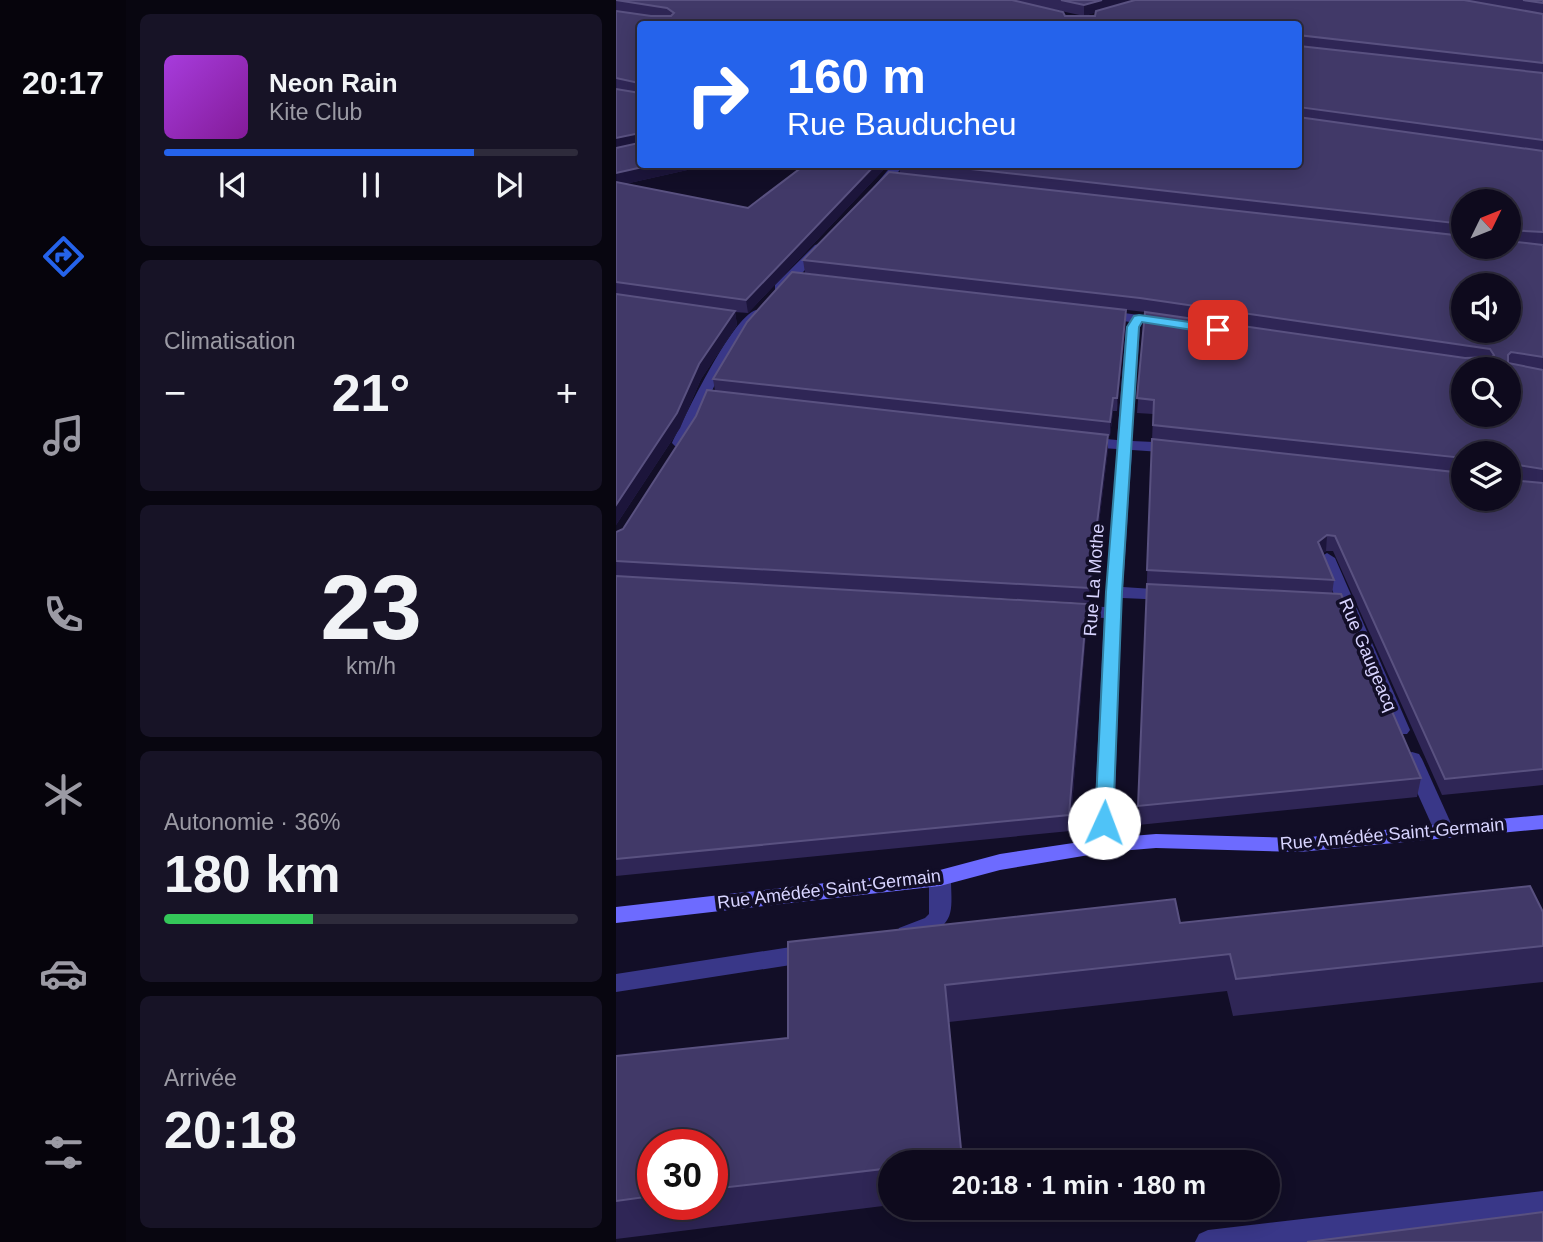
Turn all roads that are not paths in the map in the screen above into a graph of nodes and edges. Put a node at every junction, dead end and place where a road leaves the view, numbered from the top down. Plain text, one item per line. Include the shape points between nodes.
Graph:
1 (896, 168) edge
2 (887, 178) junction
3 (906, 180) edge
4 (866, 201) edge
5 (828, 240) edge
6 (1084, 312) edge
7 (1139, 318) junction
8 (1180, 324) edge
9 (702, 397) junction
10 (720, 398) edge
11 (1074, 440) edge
12 (1124, 444) junction
13 (1185, 449) edge
14 (674, 452) edge
15 (1327, 558) edge
16 (1114, 592) junction
17 (1182, 596) edge
18 (1044, 609) edge
19 (1113, 613) junction
20 (1541, 826) edge
21 (1444, 830) junction
22 (1107, 845) junction
23 (940, 878) junction
24 (616, 915) edge
25 (890, 939) edge
26 (832, 949) edge
27 (616, 983) edge
28 (1543, 1202) edge
29 (1208, 1242) edge

1 - 2 street
2 - 3 street
2 - 4 street
5 - 9 street via 796,278 745,319
6 - 7 street
7 - 8 street
7 - 12 street, Rue La Mothe via 1133,327
9 - 10 street
9 - 14 street
11 - 12 street
12 - 13 street
12 - 16 street, Rue La Mothe
15 - 21 street, Rue Gaugeacq via 1340,605
16 - 17 street
16 - 19 street, Rue La Mothe
18 - 19 street
19 - 22 street, Rue La Mothe via 1104,823
20 - 21 street, Rue Amédée Saint-Germain
21 - 22 street, Rue Amédée Saint-Germain via 1299,845 1156,841
22 - 23 street, Rue Amédée Saint-Germain via 1000,862
23 - 24 street, Rue Amédée Saint-Germain
23 - 25 street via 940,916 922,930
26 - 27 street
28 - 29 street

